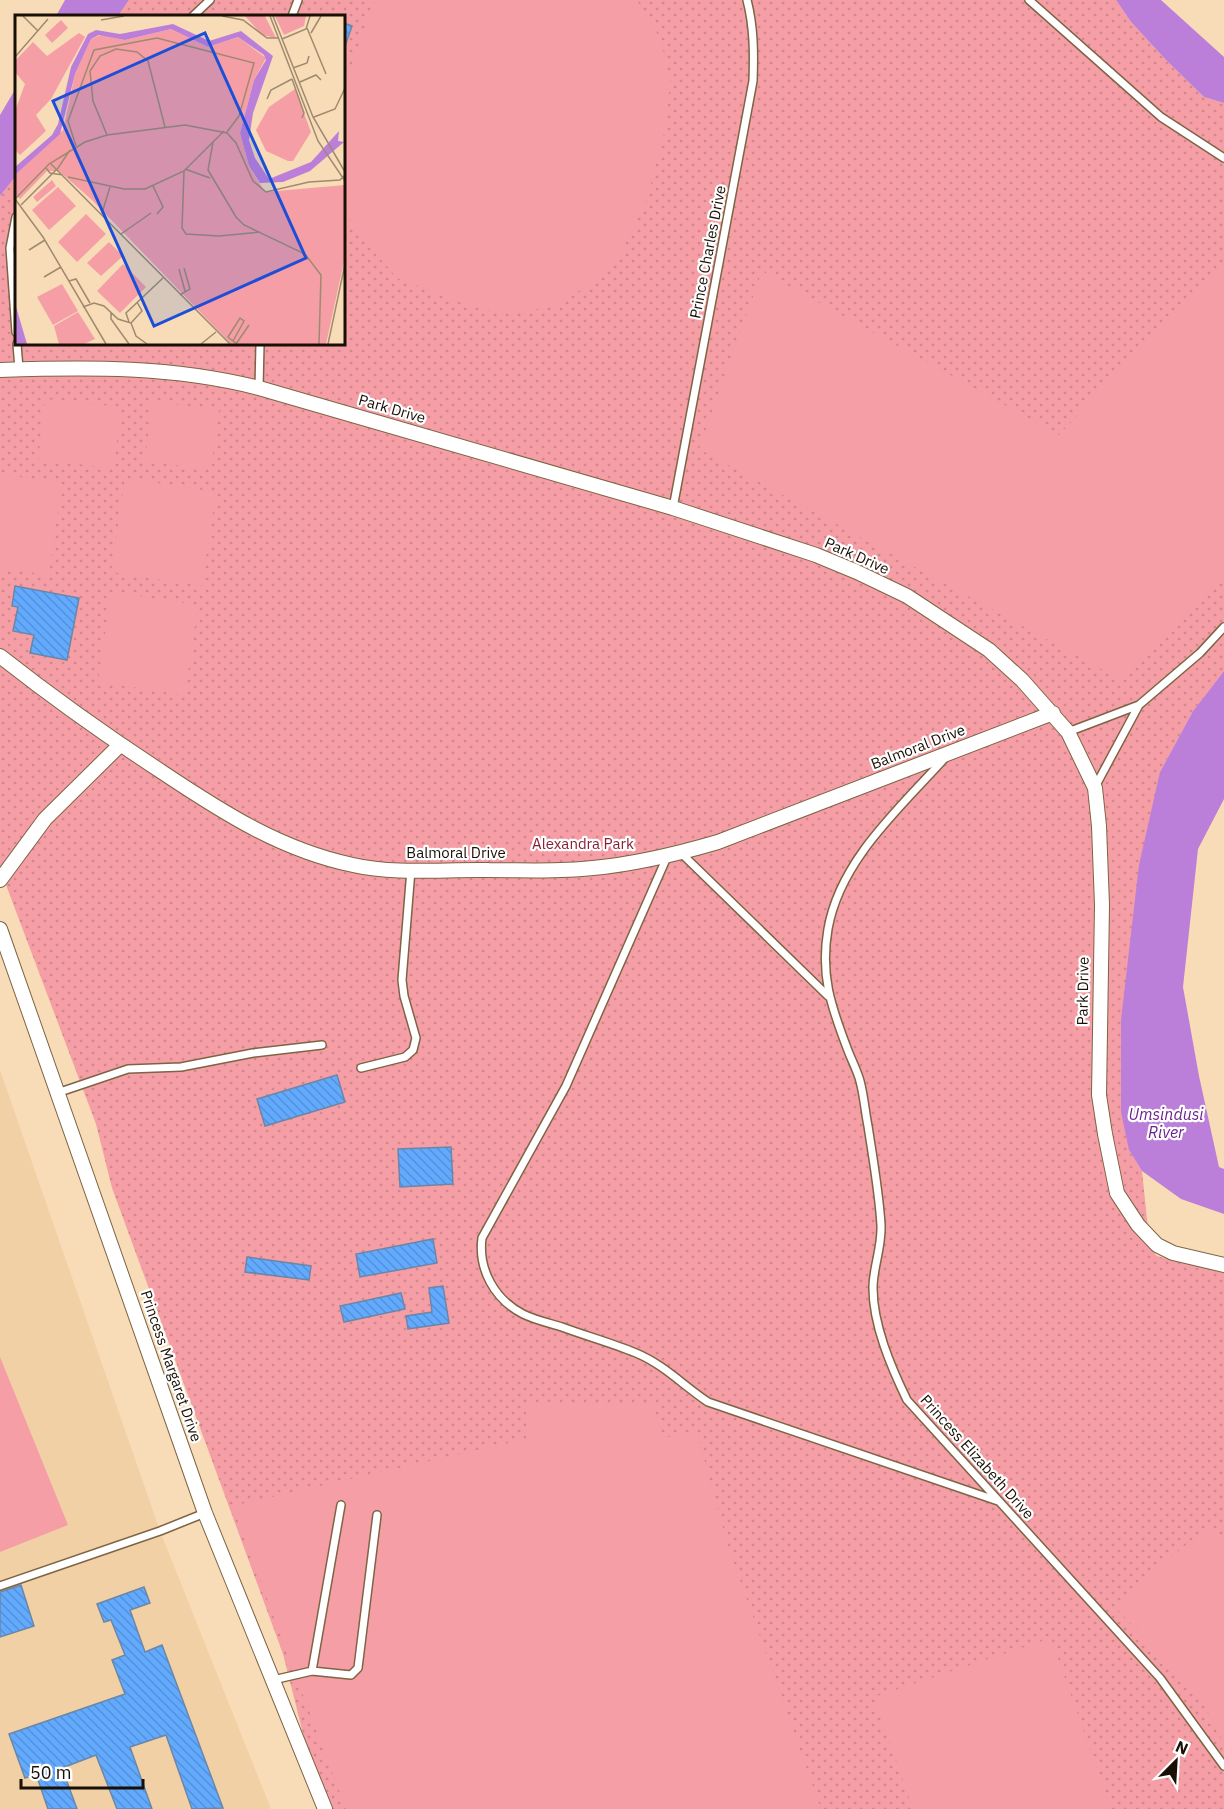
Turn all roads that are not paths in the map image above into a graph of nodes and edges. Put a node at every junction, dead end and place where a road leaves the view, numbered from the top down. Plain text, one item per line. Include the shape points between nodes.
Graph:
1 (210, 0) edge
2 (298, 0) edge
3 (747, 0) edge
4 (1029, 0) edge
5 (194, 15) edge
6 (292, 15) edge
7 (1224, 158) edge
8 (15, 222) edge
9 (15, 318) edge
10 (17, 345) edge
11 (260, 345) edge
12 (20, 369) junction
13 (0, 370) edge
14 (260, 388) junction
15 (673, 508) junction
16 (1224, 627) edge
17 (0, 656) edge
18 (1139, 705) junction
19 (1053, 713) junction
20 (1068, 732) junction
21 (120, 745) junction
22 (949, 753) junction
23 (1095, 788) junction
24 (681, 853) junction
25 (667, 857) junction
26 (411, 870) junction
27 (0, 880) edge
28 (0, 929) edge
29 (828, 996) junction
30 (322, 1045) dead end
31 (361, 1068) dead end
32 (57, 1093) junction
33 (1224, 1264) edge
34 (999, 1502) junction
35 (341, 1505) dead end
36 (205, 1513) junction
37 (377, 1515) dead end
38 (0, 1586) edge
39 (312, 1671) junction
40 (273, 1680) junction
41 (1224, 1766) edge
42 (325, 1809) edge

1 - 5 lane
2 - 6 lane
3 - 15 lane, Prince Charles Drive via 754,51 752,90
4 - 7 lane via 1161,117
8 - 9 lane via 10,248
10 - 12 lane
11 - 14 lane
12 - 13 street, Park Drive
12 - 14 street, Park Drive via 166,372
14 - 15 street, Park Drive
15 - 19 street, Park Drive via 816,555 907,596 989,650
16 - 18 lane
17 - 21 street, Balmoral Drive
18 - 20 lane
18 - 23 lane
19 - 20 street, Park Drive
19 - 22 street, Balmoral Drive
20 - 23 street, Park Drive
21 - 26 street, Balmoral Drive via 270,838 354,866
21 - 27 street via 45,819
22 - 24 street, Balmoral Drive via 718,843
22 - 29 lane, Princess Elizabeth Drive via 866,847 851,870 828,927 824,957
23 - 33 street, Park Drive via 1102,905 1099,1095 1117,1193 1138,1226 1157,1245 1173,1253
24 - 25 street, Balmoral Drive
24 - 29 lane
25 - 26 street, Balmoral Drive via 557,871
25 - 34 lane via 566,1086 482,1238 480,1253 491,1285 523,1314 637,1353 708,1402
26 - 31 lane via 402,980 416,1038 413,1050 405,1057
28 - 32 street, Princess Margaret Drive
29 - 34 lane, Princess Elizabeth Drive via 864,1102 881,1224 873,1287 889,1363 907,1400
30 - 32 lane via 181,1067 128,1069
32 - 36 street, Princess Margaret Drive
34 - 41 lane, Princess Elizabeth Drive via 1160,1678
35 - 39 lane
36 - 38 lane
36 - 40 street, Princess Margaret Drive
37 - 39 lane via 358,1668 351,1675
39 - 40 lane
40 - 42 street, Princess Margaret Drive

